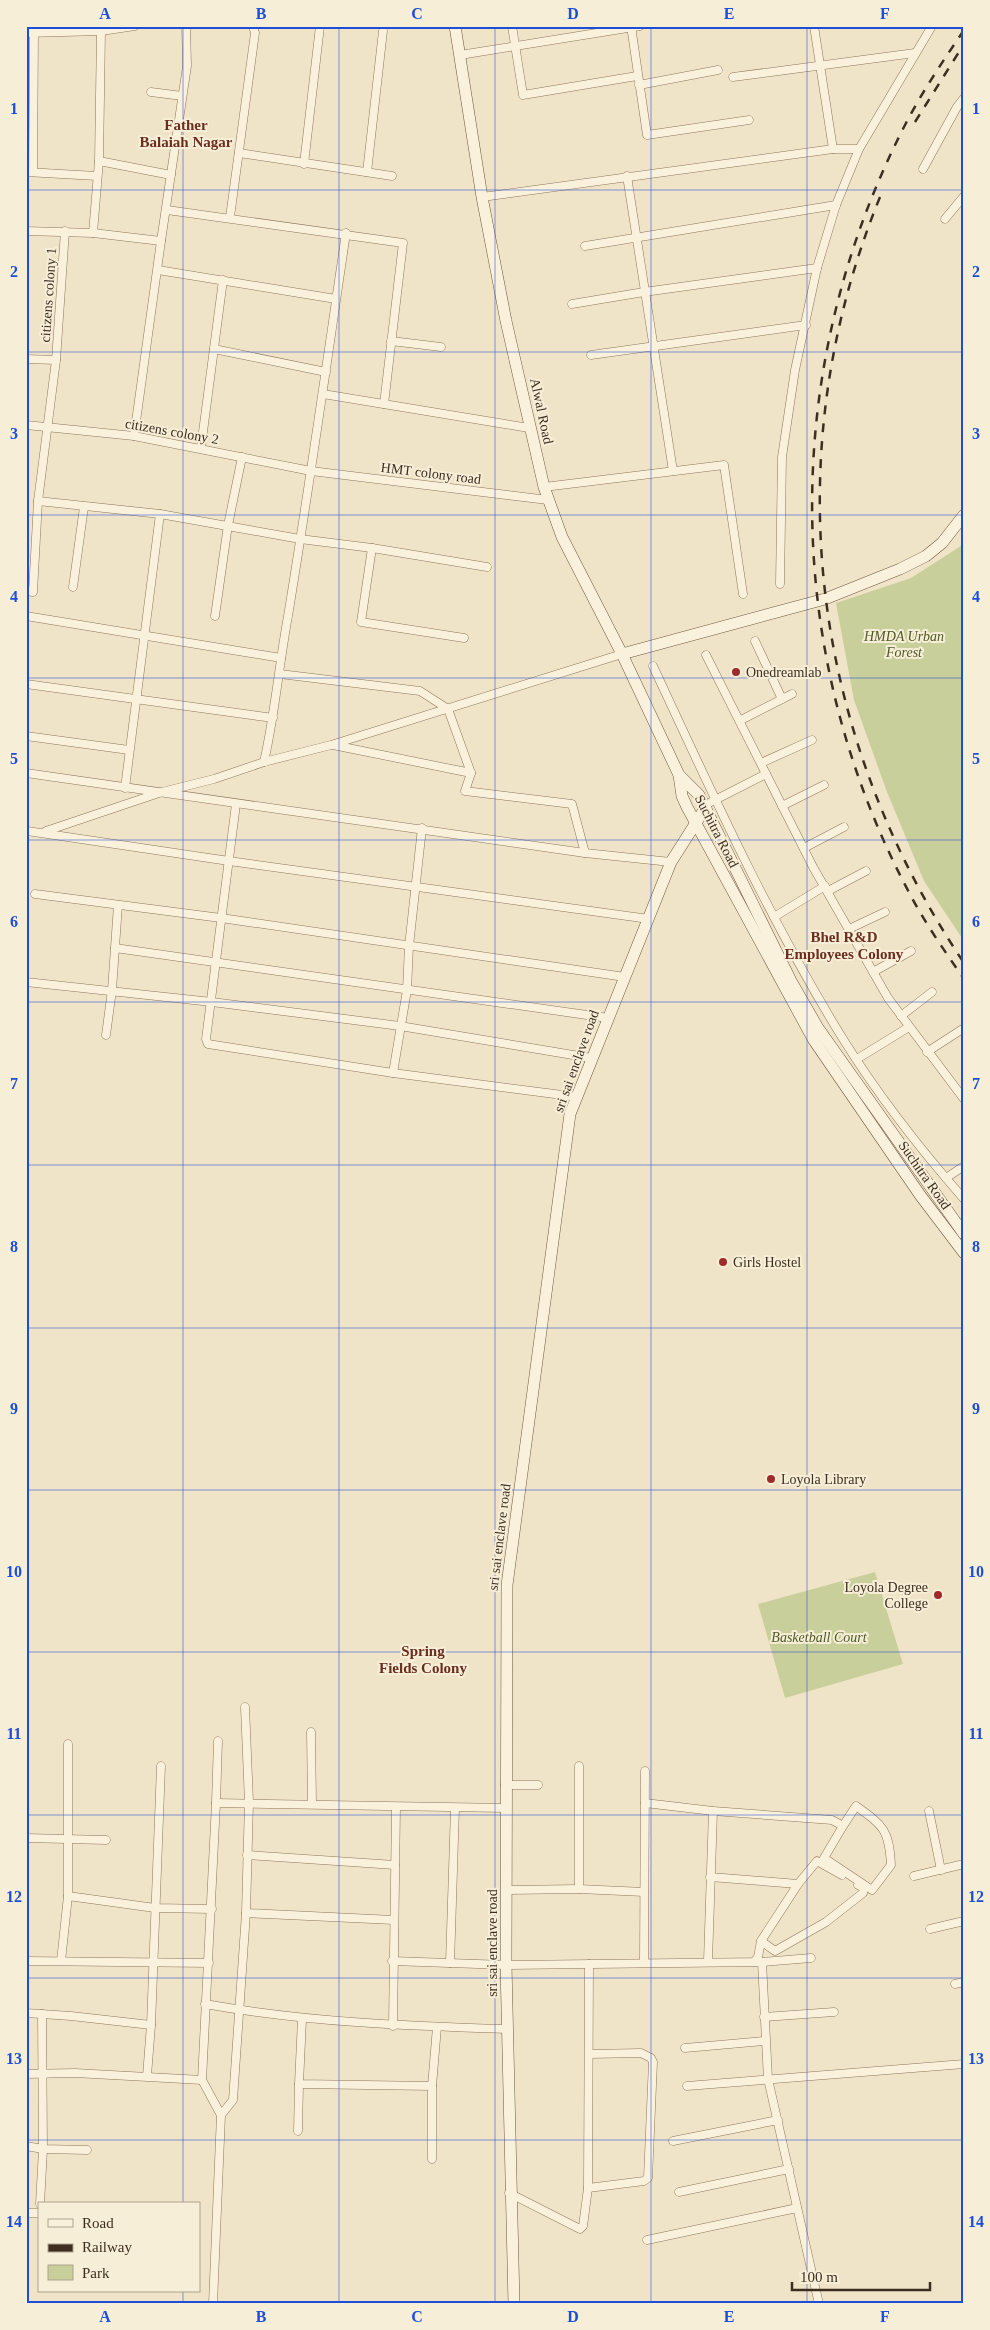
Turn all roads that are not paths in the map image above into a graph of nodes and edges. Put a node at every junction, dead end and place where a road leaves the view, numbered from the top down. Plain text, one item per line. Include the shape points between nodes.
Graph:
1 (135, 26) edge
2 (186, 26) edge
3 (253, 26) edge
4 (320, 26) edge
5 (455, 26) edge
6 (512, 26) edge
7 (640, 26) edge
8 (814, 26) edge
9 (932, 26) edge
10 (631, 27) edge
11 (101, 31) junction
12 (383, 31) dead end
13 (30, 33) edge
14 (516, 46) junction
15 (915, 53) junction
16 (460, 56) junction
17 (819, 65) junction
18 (718, 70) dead end
19 (637, 76) junction
20 (733, 77) dead end
21 (639, 85) junction
22 (150, 92) dead end
23 (182, 96) junction
24 (964, 98) edge
25 (750, 120) dead end
26 (833, 149) junction
27 (859, 149) junction
28 (239, 153) junction
29 (98, 161) junction
30 (304, 164) junction
31 (923, 169) dead end
32 (30, 172) edge
33 (367, 172) junction
34 (171, 174) junction
35 (96, 176) junction
36 (392, 176) dead end
37 (627, 176) junction
38 (964, 196) edge
39 (482, 198) junction
40 (836, 205) junction
41 (167, 210) junction
42 (230, 217) junction
43 (945, 219) dead end
44 (26, 231) edge
45 (65, 231) junction
46 (93, 233) junction
47 (346, 234) junction
48 (636, 237) junction
49 (161, 241) junction
50 (585, 246) dead end
51 (816, 268) junction
52 (158, 270) junction
53 (223, 280) junction
54 (644, 292) junction
55 (336, 299) junction
56 (572, 304) dead end
57 (806, 325) junction
58 (391, 341) junction
59 (654, 346) junction
60 (441, 347) dead end
61 (214, 349) junction
62 (591, 355) dead end
63 (26, 359) edge
64 (56, 360) junction
65 (326, 372) junction
66 (323, 394) junction
67 (384, 404) junction
68 (26, 425) edge
69 (48, 426) junction
70 (529, 428) junction
71 (134, 436) junction
72 (201, 448) junction
73 (242, 457) junction
74 (311, 471) junction
75 (673, 471) junction
76 (544, 487) junction
77 (548, 500) junction
78 (38, 501) junction
79 (84, 506) junction
80 (160, 514) junction
81 (964, 515) edge
82 (228, 525) junction
83 (300, 539) junction
84 (372, 548) junction
85 (486, 567) dead end
86 (780, 584) dead end
87 (73, 586) dead end
88 (26, 591) edge
89 (743, 594) dead end
90 (26, 616) edge
91 (215, 616) dead end
92 (144, 635) junction
93 (464, 638) dead end
94 (755, 641) dead end
95 (622, 654) junction
96 (706, 655) dead end
97 (281, 658) junction
98 (653, 666) dead end
99 (280, 674) junction
100 (26, 684) edge
101 (792, 694) dead end
102 (782, 699) junction
103 (136, 700) junction
104 (448, 709) junction
105 (274, 718) junction
106 (741, 720) junction
107 (26, 736) edge
108 (812, 740) dead end
109 (331, 745) junction
110 (130, 750) junction
111 (264, 762) junction
112 (761, 763) junction
113 (26, 772) edge
114 (471, 773) junction
115 (766, 774) junction
116 (679, 775) junction
117 (824, 784) dead end
118 (124, 788) junction
119 (162, 792) junction
120 (710, 803) junction
121 (236, 804) junction
122 (782, 806) junction
123 (694, 822) junction
124 (844, 827) dead end
125 (422, 828) junction
126 (27, 831) edge
127 (45, 832) junction
128 (804, 848) junction
129 (585, 853) junction
130 (229, 862) junction
131 (671, 862) junction
132 (866, 871) dead end
133 (417, 886) junction
134 (826, 889) junction
135 (36, 894) dead end
136 (118, 905) junction
137 (885, 912) dead end
138 (774, 916) junction
139 (221, 918) junction
140 (649, 919) junction
141 (849, 929) junction
142 (409, 946) junction
143 (115, 948) junction
144 (911, 951) dead end
145 (218, 962) junction
146 (874, 972) junction
147 (625, 976) junction
148 (26, 982) edge
149 (112, 990) junction
150 (407, 990) junction
151 (932, 992) dead end
152 (212, 1002) junction
153 (901, 1016) junction
154 (608, 1018) junction
155 (400, 1026) junction
156 (909, 1027) junction
157 (964, 1028) edge
158 (106, 1035) dead end
159 (927, 1052) junction
160 (591, 1058) junction
161 (857, 1059) junction
162 (393, 1073) junction
163 (961, 1089) edge
164 (578, 1097) junction
165 (964, 1099) edge
166 (964, 1166) edge
167 (946, 1178) junction
168 (964, 1199) edge
169 (964, 1234) edge
170 (964, 1252) edge
171 (245, 1707) dead end
172 (312, 1732) dead end
173 (218, 1741) dead end
174 (68, 1744) dead end
175 (161, 1766) dead end
176 (579, 1766) dead end
177 (645, 1771) dead end
178 (506, 1785) junction
179 (538, 1785) dead end
180 (249, 1802) junction
181 (216, 1803) junction
182 (645, 1803) junction
183 (312, 1804) junction
184 (396, 1807) junction
185 (455, 1808) junction
186 (506, 1808) junction
187 (713, 1811) junction
188 (930, 1811) dead end
189 (843, 1826) junction
190 (26, 1838) edge
191 (68, 1838) junction
192 (106, 1840) dead end
193 (247, 1855) junction
194 (964, 1864) edge
195 (395, 1865) junction
196 (941, 1870) junction
197 (914, 1876) dead end
198 (710, 1877) junction
199 (798, 1884) junction
200 (579, 1889) junction
201 (507, 1890) junction
202 (644, 1892) junction
203 (68, 1896) junction
204 (155, 1908) junction
205 (212, 1909) junction
206 (246, 1913) junction
207 (394, 1920) junction
208 (964, 1921) edge
209 (930, 1929) dead end
210 (760, 1941) junction
211 (811, 1958) dead end
212 (26, 1961) edge
213 (61, 1961) junction
214 (392, 1961) junction
215 (708, 1961) junction
216 (208, 1962) junction
217 (758, 1962) junction
218 (153, 1963) junction
219 (450, 1963) junction
220 (644, 1963) junction
221 (589, 1964) junction
222 (506, 1965) junction
223 (964, 1982) edge
224 (955, 1984) dead end
225 (205, 2004) junction
226 (239, 2010) junction
227 (834, 2012) dead end
228 (26, 2013) edge
229 (42, 2014) junction
230 (764, 2017) junction
231 (302, 2019) junction
232 (151, 2026) junction
233 (393, 2026) junction
234 (437, 2027) junction
235 (508, 2029) junction
236 (766, 2041) junction
237 (685, 2048) dead end
238 (590, 2054) junction
239 (964, 2064) edge
240 (42, 2073) junction
241 (26, 2074) edge
242 (147, 2076) junction
243 (768, 2079) junction
244 (202, 2080) junction
245 (299, 2084) junction
246 (432, 2086) junction
247 (687, 2086) dead end
248 (220, 2115) junction
249 (778, 2120) junction
250 (298, 2131) dead end
251 (673, 2141) dead end
252 (26, 2146) edge
253 (43, 2149) junction
254 (87, 2150) dead end
255 (432, 2159) dead end
256 (789, 2169) junction
257 (588, 2188) junction
258 (679, 2192) dead end
259 (510, 2193) junction
260 (40, 2202) edge
261 (797, 2208) junction
262 (647, 2240) dead end
263 (213, 2304) edge
264 (514, 2304) edge
265 (819, 2304) edge

1 - 11 street
2 - 23 street via 187,66
3 - 28 street
4 - 30 street
5 - 16 street, Alwal Road
6 - 14 street
7 - 10 street
8 - 17 street
9 - 15 street
10 - 14 street
10 - 19 street
11 - 13 street
11 - 29 street
12 - 33 street
13 - 32 street
14 - 16 street
14 - 19 street via 523,94
15 - 17 street
15 - 27 street
16 - 39 street, Alwal Road
17 - 20 street
17 - 26 street
18 - 21 street
19 - 21 street
21 - 25 street via 647,136
22 - 23 street
23 - 34 street
24 - 31 street
26 - 27 street
26 - 37 street
27 - 40 street
28 - 30 street
28 - 42 street
29 - 34 street
29 - 35 street
30 - 33 street
32 - 35 street
33 - 36 street
34 - 41 street
35 - 46 street
37 - 39 street
37 - 48 street
38 - 43 street
39 - 70 street, Alwal Road
40 - 48 street
40 - 51 street
41 - 42 street
41 - 49 street
42 - 47 street
44 - 45 street
45 - 46 street
45 - 64 street, citizens colony 1
46 - 49 street
47 - 55 street
47 - 58 street via 402,243
48 - 50 street
48 - 54 street
49 - 52 street
51 - 54 street
51 - 57 street
52 - 53 street
52 - 71 street
53 - 55 street
53 - 61 street
54 - 56 street
54 - 59 street
55 - 65 street
57 - 59 street
57 - 86 street via 795,370 782,457
58 - 60 street
58 - 67 street
59 - 62 street
59 - 75 street
61 - 65 street
61 - 72 street
63 - 64 street, citizens colony 1
64 - 69 street, citizens colony 1
65 - 66 street
66 - 67 street
66 - 74 street
67 - 70 street
68 - 69 street, citizens colony 2
69 - 71 street, citizens colony 2
69 - 78 street, citizens colony 1
70 - 76 street, Alwal Road
71 - 72 street, citizens colony 2
72 - 73 street, citizens colony 2
73 - 74 street, citizens colony 2
73 - 82 street
74 - 77 street, HMT colony road
74 - 83 street
75 - 76 street
75 - 89 street via 724,465
76 - 77 street, Alwal Road
77 - 95 street, Alwal Road via 562,537
78 - 79 street
78 - 88 street, citizens colony 1 via 33,592
79 - 80 street
79 - 87 street
80 - 82 street
80 - 92 street
81 - 95 street via 926,556 892,572 825,599
82 - 83 street
82 - 91 street
83 - 84 street
83 - 97 street
84 - 85 street
84 - 93 street via 361,622
90 - 92 street
92 - 97 street
92 - 103 street
94 - 102 street
95 - 104 street
95 - 116 street, Alwal Road
96 - 106 street
97 - 99 street
98 - 120 street
99 - 104 street via 420,691
99 - 105 street
100 - 103 street
101 - 102 street
102 - 106 street
103 - 105 street
103 - 110 street
104 - 109 street
104 - 114 street
105 - 111 street
106 - 112 street
107 - 110 street
108 - 112 street
109 - 111 street
109 - 114 street
110 - 118 street
111 - 119 street
112 - 115 street
113 - 118 street
114 - 129 street via 465,791 572,804
115 - 120 street
115 - 122 street
116 - 120 street, Suchitra Road
116 - 123 street, Suchitra Road via 682,796
117 - 122 street
118 - 119 street
119 - 121 street
119 - 127 street
120 - 123 street, sri sai enclave road
120 - 138 street
120 - 169 street, Suchitra Road via 791,981 818,1028
121 - 125 street
121 - 130 street
122 - 128 street
123 - 131 street, sri sai enclave road
123 - 170 street, Suchitra Road via 813,1039 920,1195
124 - 128 street
125 - 129 street
125 - 133 street
126 - 127 street
127 - 130 street
128 - 134 street
129 - 131 street
130 - 133 street
130 - 139 street
131 - 140 street, sri sai enclave road
132 - 134 street
133 - 140 street
133 - 142 street
134 - 138 street
134 - 141 street
135 - 136 street
136 - 139 street
136 - 143 street
137 - 141 street
138 - 161 street via 805,975
139 - 142 street
139 - 145 street
140 - 147 street, sri sai enclave road
141 - 146 street
142 - 147 street
142 - 150 street
143 - 145 street
143 - 149 street
144 - 146 street
145 - 150 street
145 - 152 street
146 - 153 street
147 - 154 street, sri sai enclave road
148 - 149 street
149 - 152 street
149 - 158 street
150 - 154 street
150 - 155 street
151 - 153 street
152 - 155 street
152 - 162 street via 208,1044
153 - 156 street
154 - 160 street, sri sai enclave road
155 - 160 street
155 - 162 street
156 - 159 street
156 - 161 street
157 - 159 street
159 - 163 street
160 - 164 street, sri sai enclave road
161 - 167 street
162 - 164 street
163 - 165 street
164 - 178 street, sri sai enclave road via 570,1114 507,1584
166 - 167 street
167 - 168 street
171 - 180 street
172 - 183 street
173 - 181 street
174 - 191 street
175 - 204 street
176 - 200 street
177 - 182 street
178 - 179 street
178 - 186 street, sri sai enclave road
180 - 181 street
180 - 183 street
180 - 193 street
181 - 205 street
182 - 187 street
182 - 202 street
183 - 184 street
184 - 185 street
184 - 195 street
185 - 186 street
185 - 219 street
186 - 201 street, sri sai enclave road
187 - 189 street via 832,1820
187 - 198 street
188 - 196 street
189 - 189 street via 824,1858 872,1890 891,1865 890,1843 880,1823 856,1806
190 - 191 street
191 - 192 street
191 - 203 street
193 - 195 street
193 - 206 street
194 - 196 street
195 - 207 street
196 - 197 street
198 - 199 street
198 - 215 street
199 - 210 street
199 - 210 street via 817,1861 864,1888 864,1891 826,1922 776,1951
200 - 201 street
200 - 202 street
201 - 222 street, sri sai enclave road
202 - 220 street
203 - 204 street
203 - 213 street
204 - 205 street
204 - 218 street
205 - 216 street
206 - 207 street
206 - 226 street
207 - 214 street
208 - 209 street
210 - 217 street
211 - 217 street
212 - 213 street
213 - 218 street
214 - 219 street
214 - 233 street
215 - 217 street
215 - 220 street
216 - 218 street
216 - 225 street
217 - 230 street
218 - 232 street
219 - 222 street
220 - 221 street
221 - 222 street
221 - 238 street
222 - 235 street, sri sai enclave road
223 - 224 street
225 - 226 street
225 - 244 street
226 - 231 street
226 - 248 street via 233,2100
227 - 230 street
228 - 229 street
229 - 232 street
229 - 240 street
230 - 236 street
231 - 233 street
231 - 245 street
232 - 242 street
233 - 234 street
234 - 235 street
234 - 246 street
235 - 259 street, sri sai enclave road
236 - 237 street
236 - 243 street
238 - 257 street
238 - 257 street via 641,2053 653,2062 648,2178
239 - 243 street
240 - 241 street
240 - 242 street
240 - 253 street
242 - 244 street
243 - 247 street
243 - 249 street
244 - 248 street
245 - 246 street
245 - 250 street
246 - 255 street
248 - 263 street
249 - 251 street
249 - 256 street
252 - 253 street
253 - 254 street
253 - 260 street
256 - 258 street
256 - 261 street
257 - 259 street via 580,2229
259 - 264 street, sri sai enclave road
261 - 262 street
261 - 265 street

